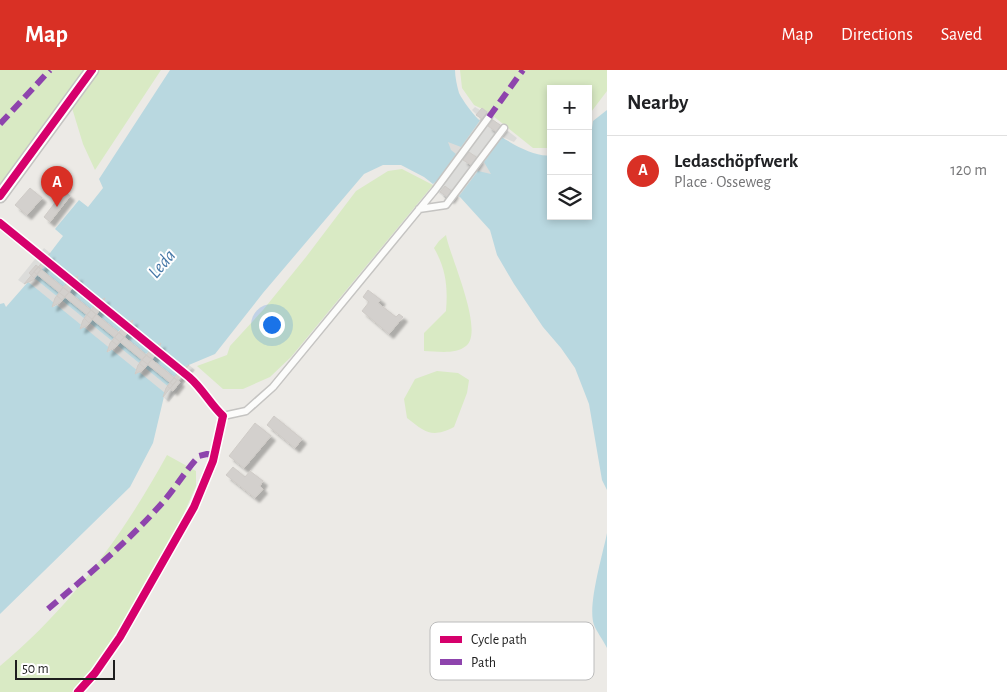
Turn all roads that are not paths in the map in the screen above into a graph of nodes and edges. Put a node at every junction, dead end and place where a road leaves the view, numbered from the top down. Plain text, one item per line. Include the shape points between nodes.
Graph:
1 (92, 70) edge
2 (489, 117) dead end
3 (504, 128) dead end
4 (0, 196) edge
5 (419, 209) junction
6 (0, 223) edge
7 (223, 416) junction
8 (78, 692) edge

1 - 4 street
2 - 5 lane
3 - 5 lane via 446,205
5 - 7 lane via 273,387 246,411
6 - 7 lane via 189,377
7 - 8 lane via 208,473 182,530 120,637

